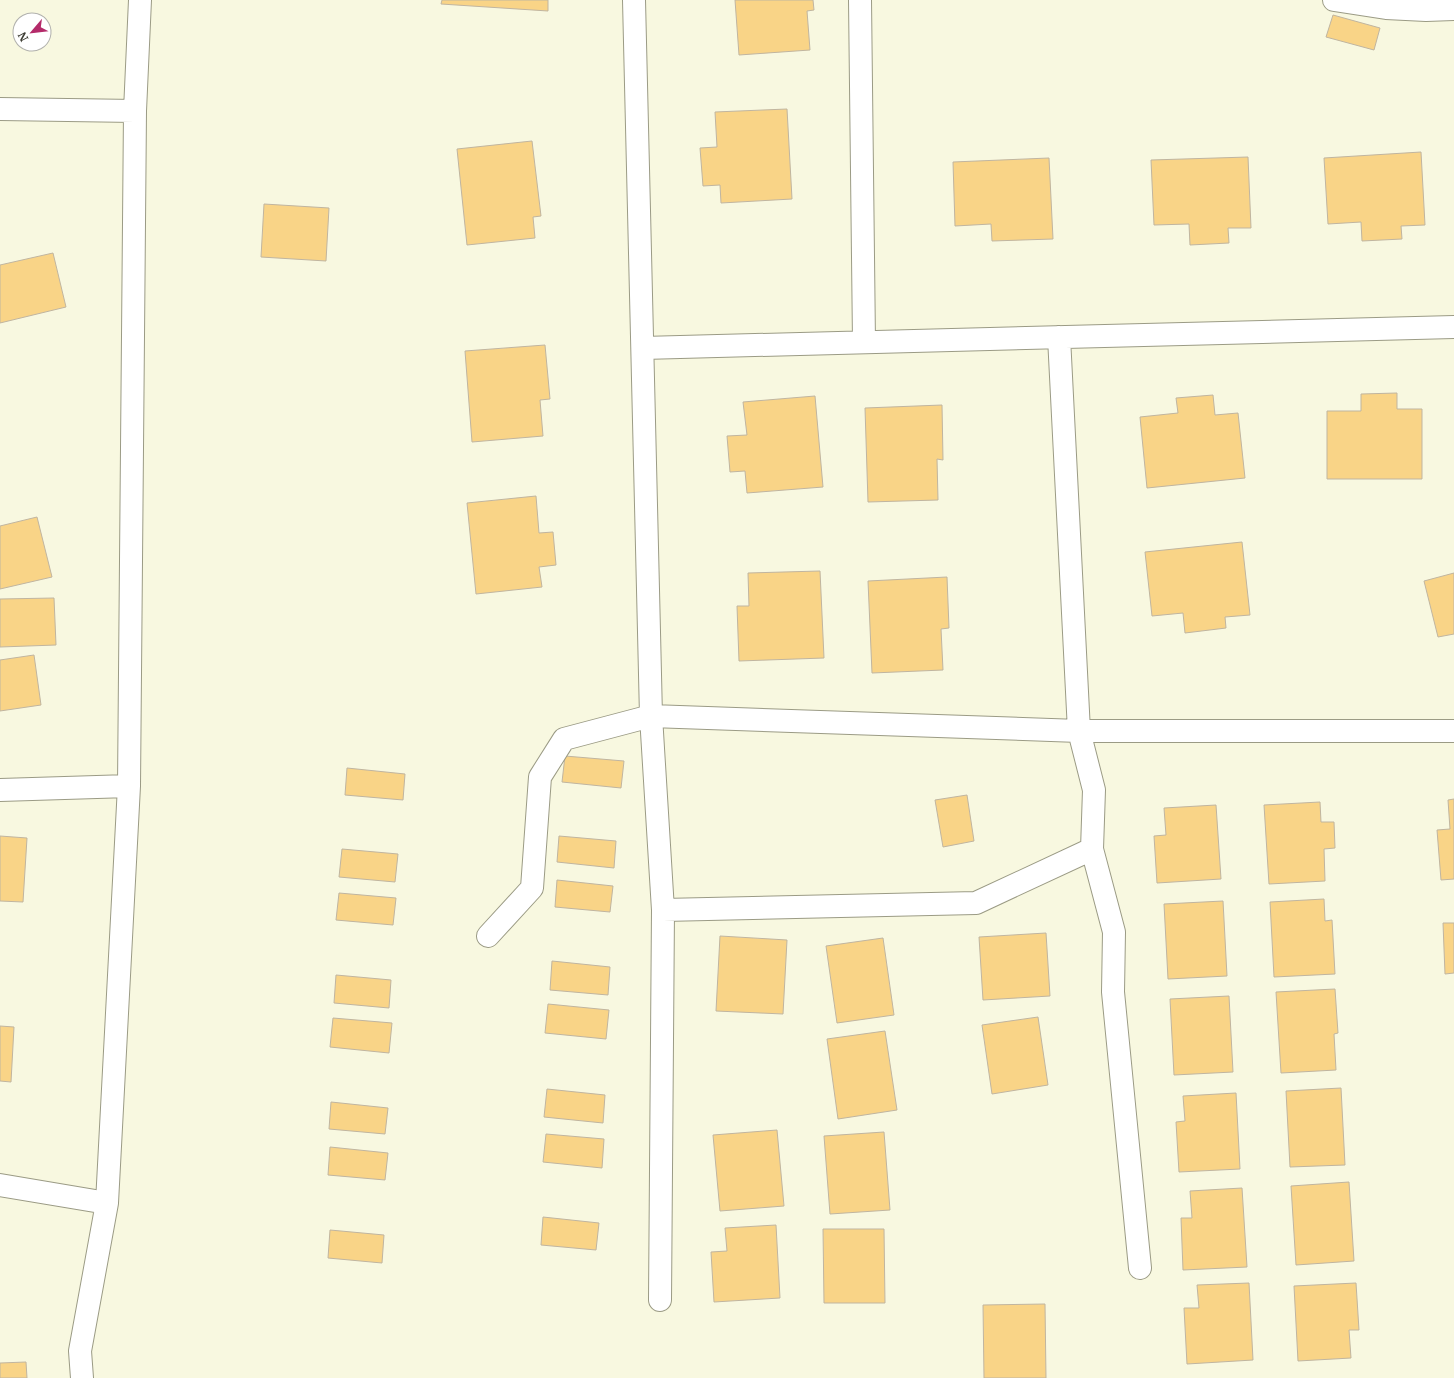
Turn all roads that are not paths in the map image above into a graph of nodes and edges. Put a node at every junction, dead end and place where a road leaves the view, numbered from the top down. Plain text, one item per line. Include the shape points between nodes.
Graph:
1 (140, 0) edge
2 (634, 0) edge
3 (860, 0) edge
4 (1334, 0) edge
5 (1454, 9) edge
6 (0, 109) edge
7 (135, 111) junction
8 (1454, 327) edge
9 (1059, 337) junction
10 (864, 342) junction
11 (643, 348) junction
12 (652, 716) junction
13 (1078, 731) junction
14 (1454, 731) edge
15 (129, 786) junction
16 (0, 790) edge
17 (1092, 850) junction
18 (663, 910) junction
19 (488, 936) dead end
20 (0, 1185) edge
21 (107, 1203) junction
22 (1140, 1268) dead end
23 (660, 1300) dead end
24 (82, 1378) edge

1 - 7 street
2 - 11 street
3 - 10 street
4 - 5 street via 1386,8
6 - 7 street
7 - 15 street
8 - 9 street
9 - 10 street
9 - 13 street
10 - 11 street
11 - 12 street
12 - 13 street
12 - 18 street
12 - 19 street via 564,739 540,777 532,888
13 - 14 street
13 - 17 street via 1094,790
15 - 16 street
15 - 21 street
17 - 18 street via 976,903
17 - 22 street via 1114,932 1113,992
18 - 23 street
20 - 21 street
21 - 24 street via 80,1351

